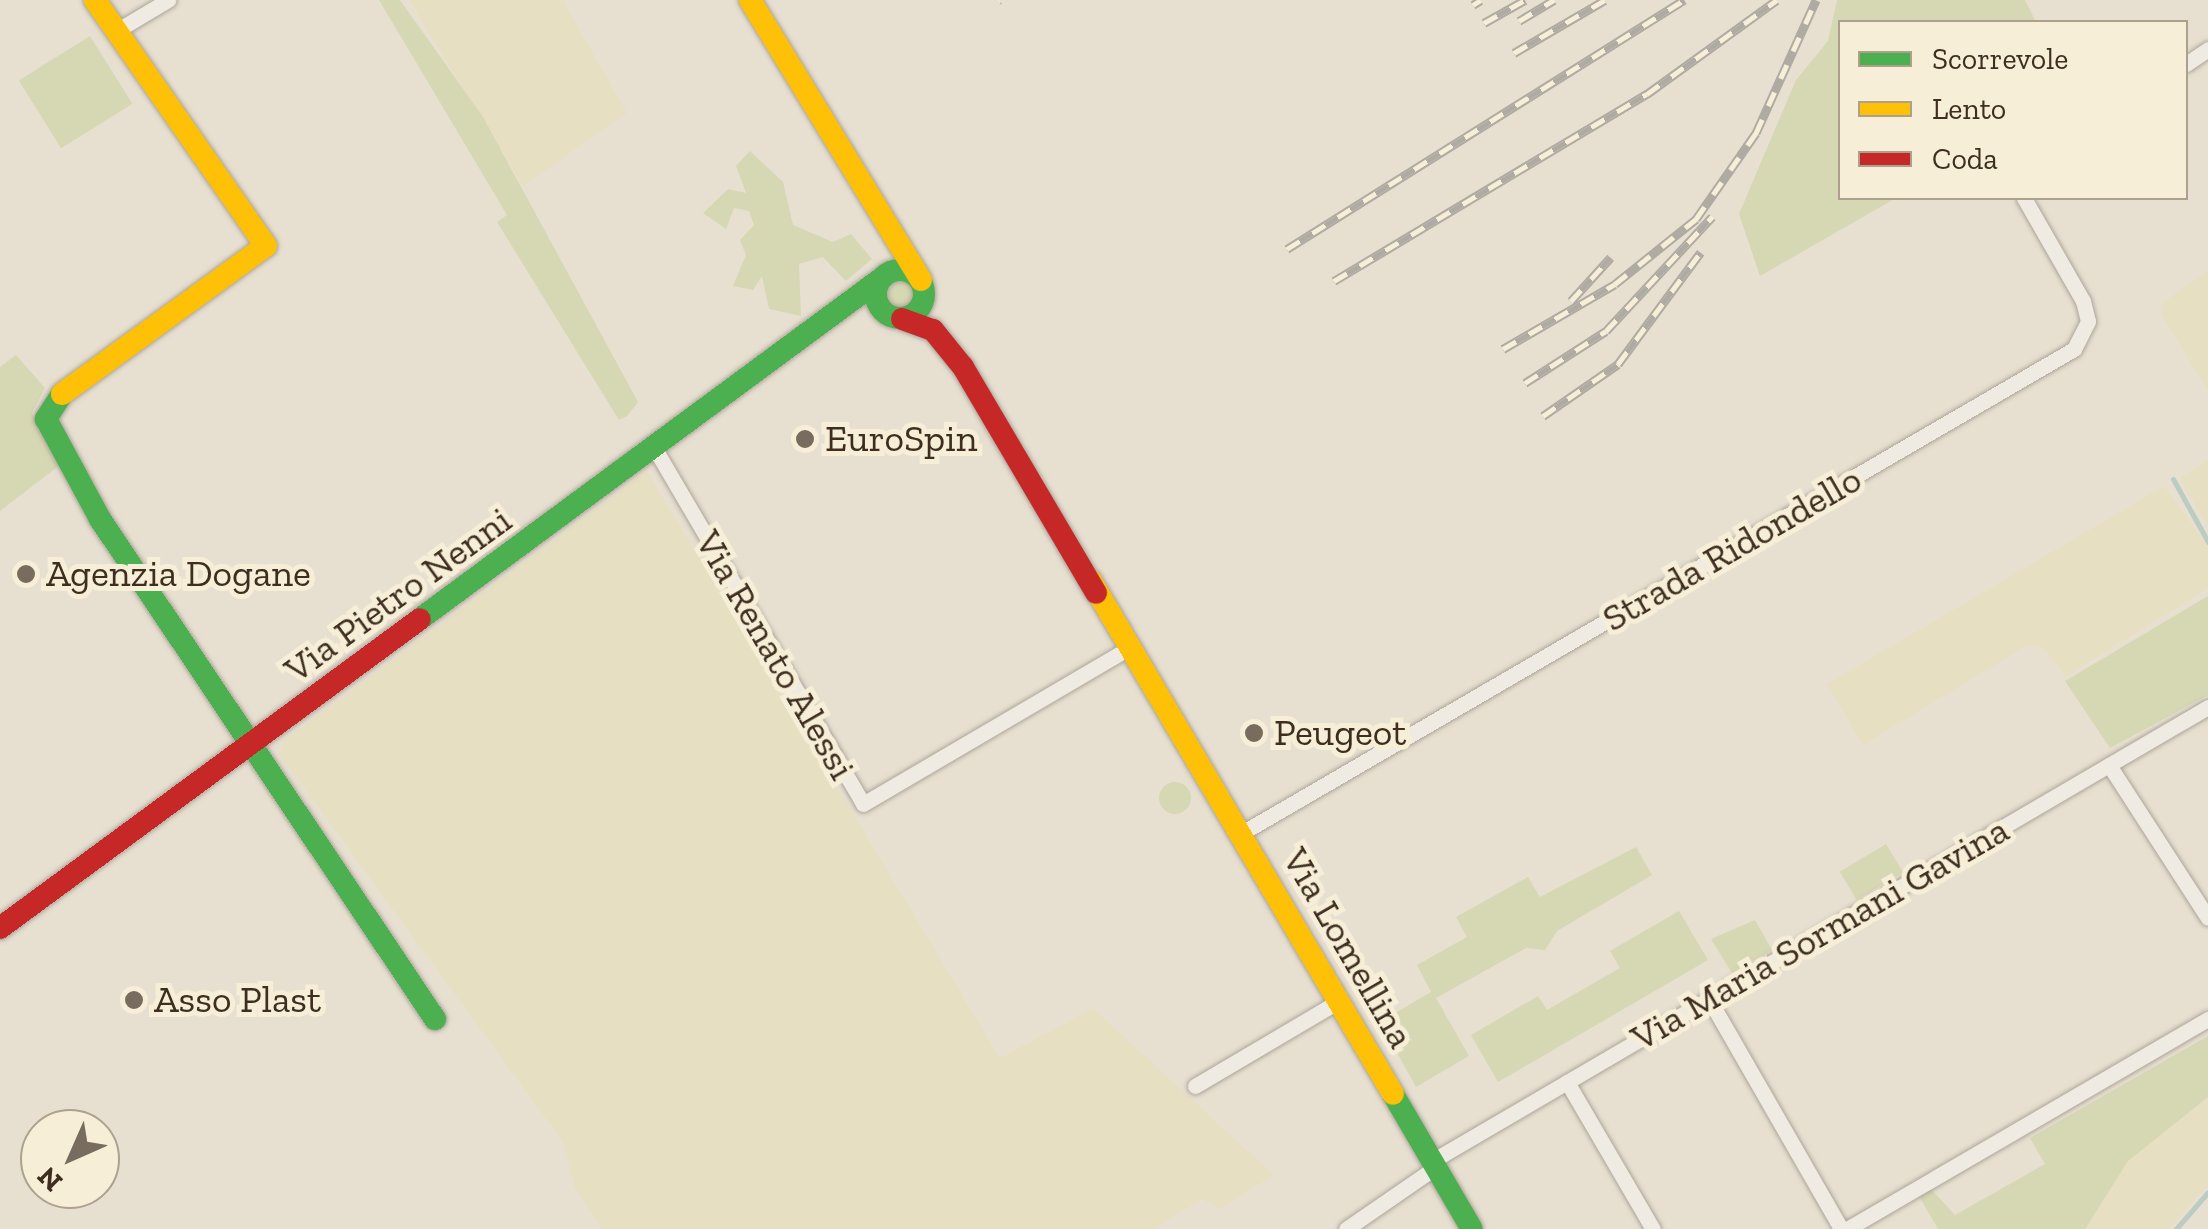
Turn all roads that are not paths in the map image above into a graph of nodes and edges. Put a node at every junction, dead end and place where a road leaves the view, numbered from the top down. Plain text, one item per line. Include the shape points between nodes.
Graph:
1 (94, 0) edge
2 (168, 0) edge
3 (750, 0) edge
4 (116, 31) junction
5 (2025, 200) edge
6 (872, 209) junction
7 (884, 276) junction
8 (923, 286) junction
9 (894, 316) junction
10 (837, 318) junction
11 (999, 422) junction
12 (655, 450) junction
13 (1091, 581) junction
14 (1125, 650) junction
15 (1163, 702) junction
16 (2208, 706) edge
17 (252, 746) junction
18 (2109, 765) junction
19 (1240, 834) junction
20 (2208, 918) edge
21 (0, 928) edge
22 (1709, 999) junction
23 (1338, 1002) junction
24 (435, 1019) dead end
25 (2208, 1019) edge
26 (1567, 1082) junction
27 (1195, 1086) dead end
28 (1434, 1164) junction
29 (1346, 1229) edge
30 (1472, 1229) edge
31 (1652, 1229) edge
32 (1844, 1229) edge

1 - 4 street
2 - 4 street
3 - 6 street, Via Lomellina
4 - 17 street via 266,246 54,400 46,420 100,519
5 - 19 street, Strada Ridondello via 2083,301 2088,321 2074,349
6 - 7 street, Via Lomellina via 888,249
6 - 8 street, Via Lomellina
7 - 8 street via 900,270
7 - 9 street, Via Lomellina via 877,302
7 - 10 street, Via Pietro Nenni
8 - 9 street via 918,310
8 - 11 street, Via Lomellina
9 - 10 street
9 - 11 street, Via Lomellina via 941,338
10 - 12 street, Via Pietro Nenni
11 - 13 street, Via Lomellina
12 - 14 street, Via Renato Alessi via 863,804
12 - 17 street, Via Pietro Nenni
13 - 14 street, Via Lomellina
13 - 15 street, Via Lomellina
14 - 15 street, Via Lomellina
15 - 19 street, Via Lomellina
16 - 18 street, Via Maria Sormani Gavina
17 - 21 street, Via Pietro Nenni
17 - 24 street
18 - 20 street
18 - 22 street, Via Maria Sormani Gavina
19 - 23 street, Via Lomellina
22 - 26 street, Via Maria Sormani Gavina
22 - 32 street
23 - 27 street
23 - 28 street, Via Lomellina
25 - 32 street
26 - 28 street, Via Maria Sormani Gavina
26 - 31 street
28 - 29 street, Via Maria Sormani Gavina
28 - 30 street, Via Lomellina

